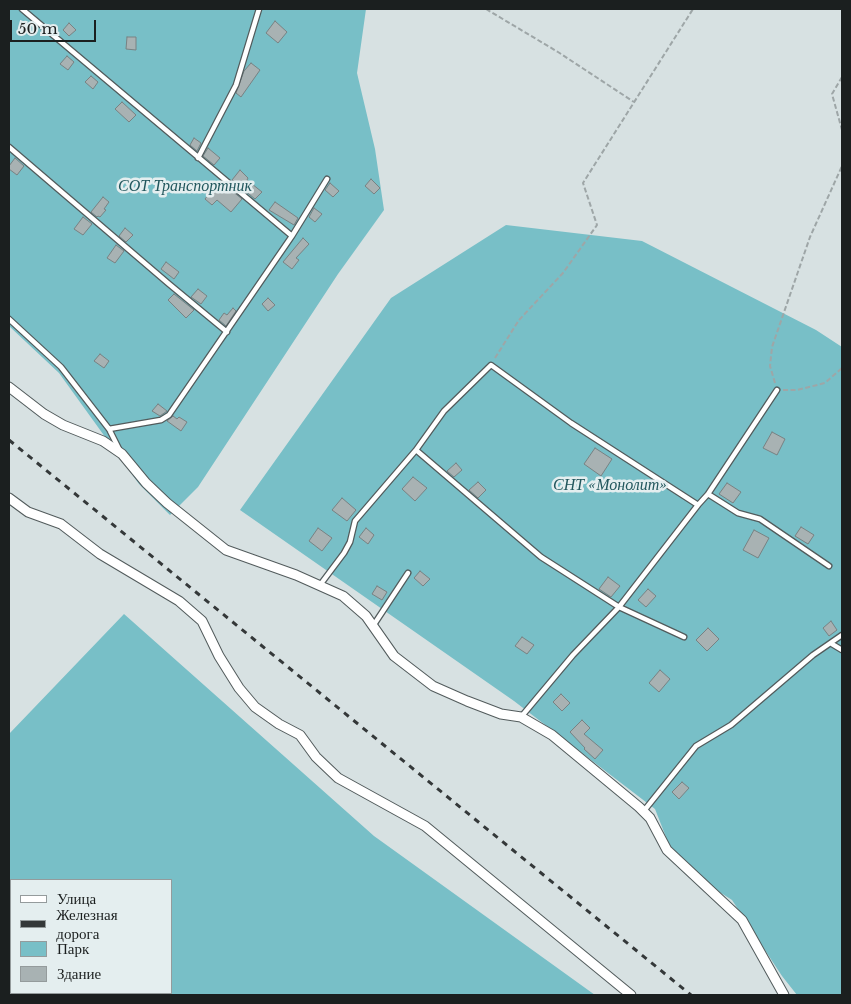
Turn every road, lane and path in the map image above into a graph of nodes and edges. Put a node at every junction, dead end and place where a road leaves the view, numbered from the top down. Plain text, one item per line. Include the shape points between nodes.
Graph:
1 (22, 9) edge
2 (259, 9) edge
3 (486, 9) edge
4 (693, 9) edge
5 (842, 77) edge
6 (634, 102) junction
7 (842, 130) edge
8 (9, 147) edge
9 (198, 158) junction
10 (842, 166) edge
11 (327, 180) dead end
12 (292, 236) junction
13 (9, 319) edge
14 (227, 332) junction
15 (491, 365) junction
16 (842, 368) edge
17 (9, 387) edge
18 (777, 390) junction
19 (109, 430) junction
20 (416, 450) junction
21 (122, 454) junction
22 (708, 494) junction
23 (9, 498) edge
24 (698, 505) junction
25 (829, 566) dead end
26 (408, 573) dead end
27 (320, 585) junction
28 (620, 607) junction
29 (373, 626) junction
30 (842, 635) edge
31 (684, 637) dead end
32 (832, 644) junction
33 (842, 650) edge
34 (521, 717) junction
35 (643, 812) junction
36 (631, 995) edge
37 (784, 995) edge

1 - 9 lane
2 - 9 lane via 236,85
3 - 6 path
4 - 6 path
5 - 7 path via 832,94
6 - 15 path via 583,183 596,225 562,273 519,320
8 - 14 lane
9 - 12 lane
10 - 18 path via 810,237 772,347 770,366
11 - 12 lane
12 - 14 lane
13 - 19 lane via 61,367
14 - 19 lane via 169,415 160,420
15 - 20 lane via 444,412
15 - 24 lane
16 - 18 path via 825,383 797,390
17 - 21 street via 44,414 103,441
18 - 22 lane
19 - 21 lane
20 - 27 lane via 355,521 344,553
20 - 28 lane via 541,557
21 - 27 street via 167,503 226,550
22 - 24 lane
22 - 25 lane via 738,513 760,519
23 - 36 street via 28,512 61,524 100,554 179,601 202,621 219,656 255,707 300,735 316,758 338,778 425,826
24 - 28 lane
26 - 29 lane
27 - 29 street via 343,596
28 - 31 lane
28 - 34 lane via 573,655
29 - 34 street via 394,656 433,686 493,710
30 - 32 lane
32 - 33 lane
32 - 35 lane via 813,655 731,725 696,746
34 - 35 street via 552,735
35 - 37 street via 650,818 667,850 742,920

